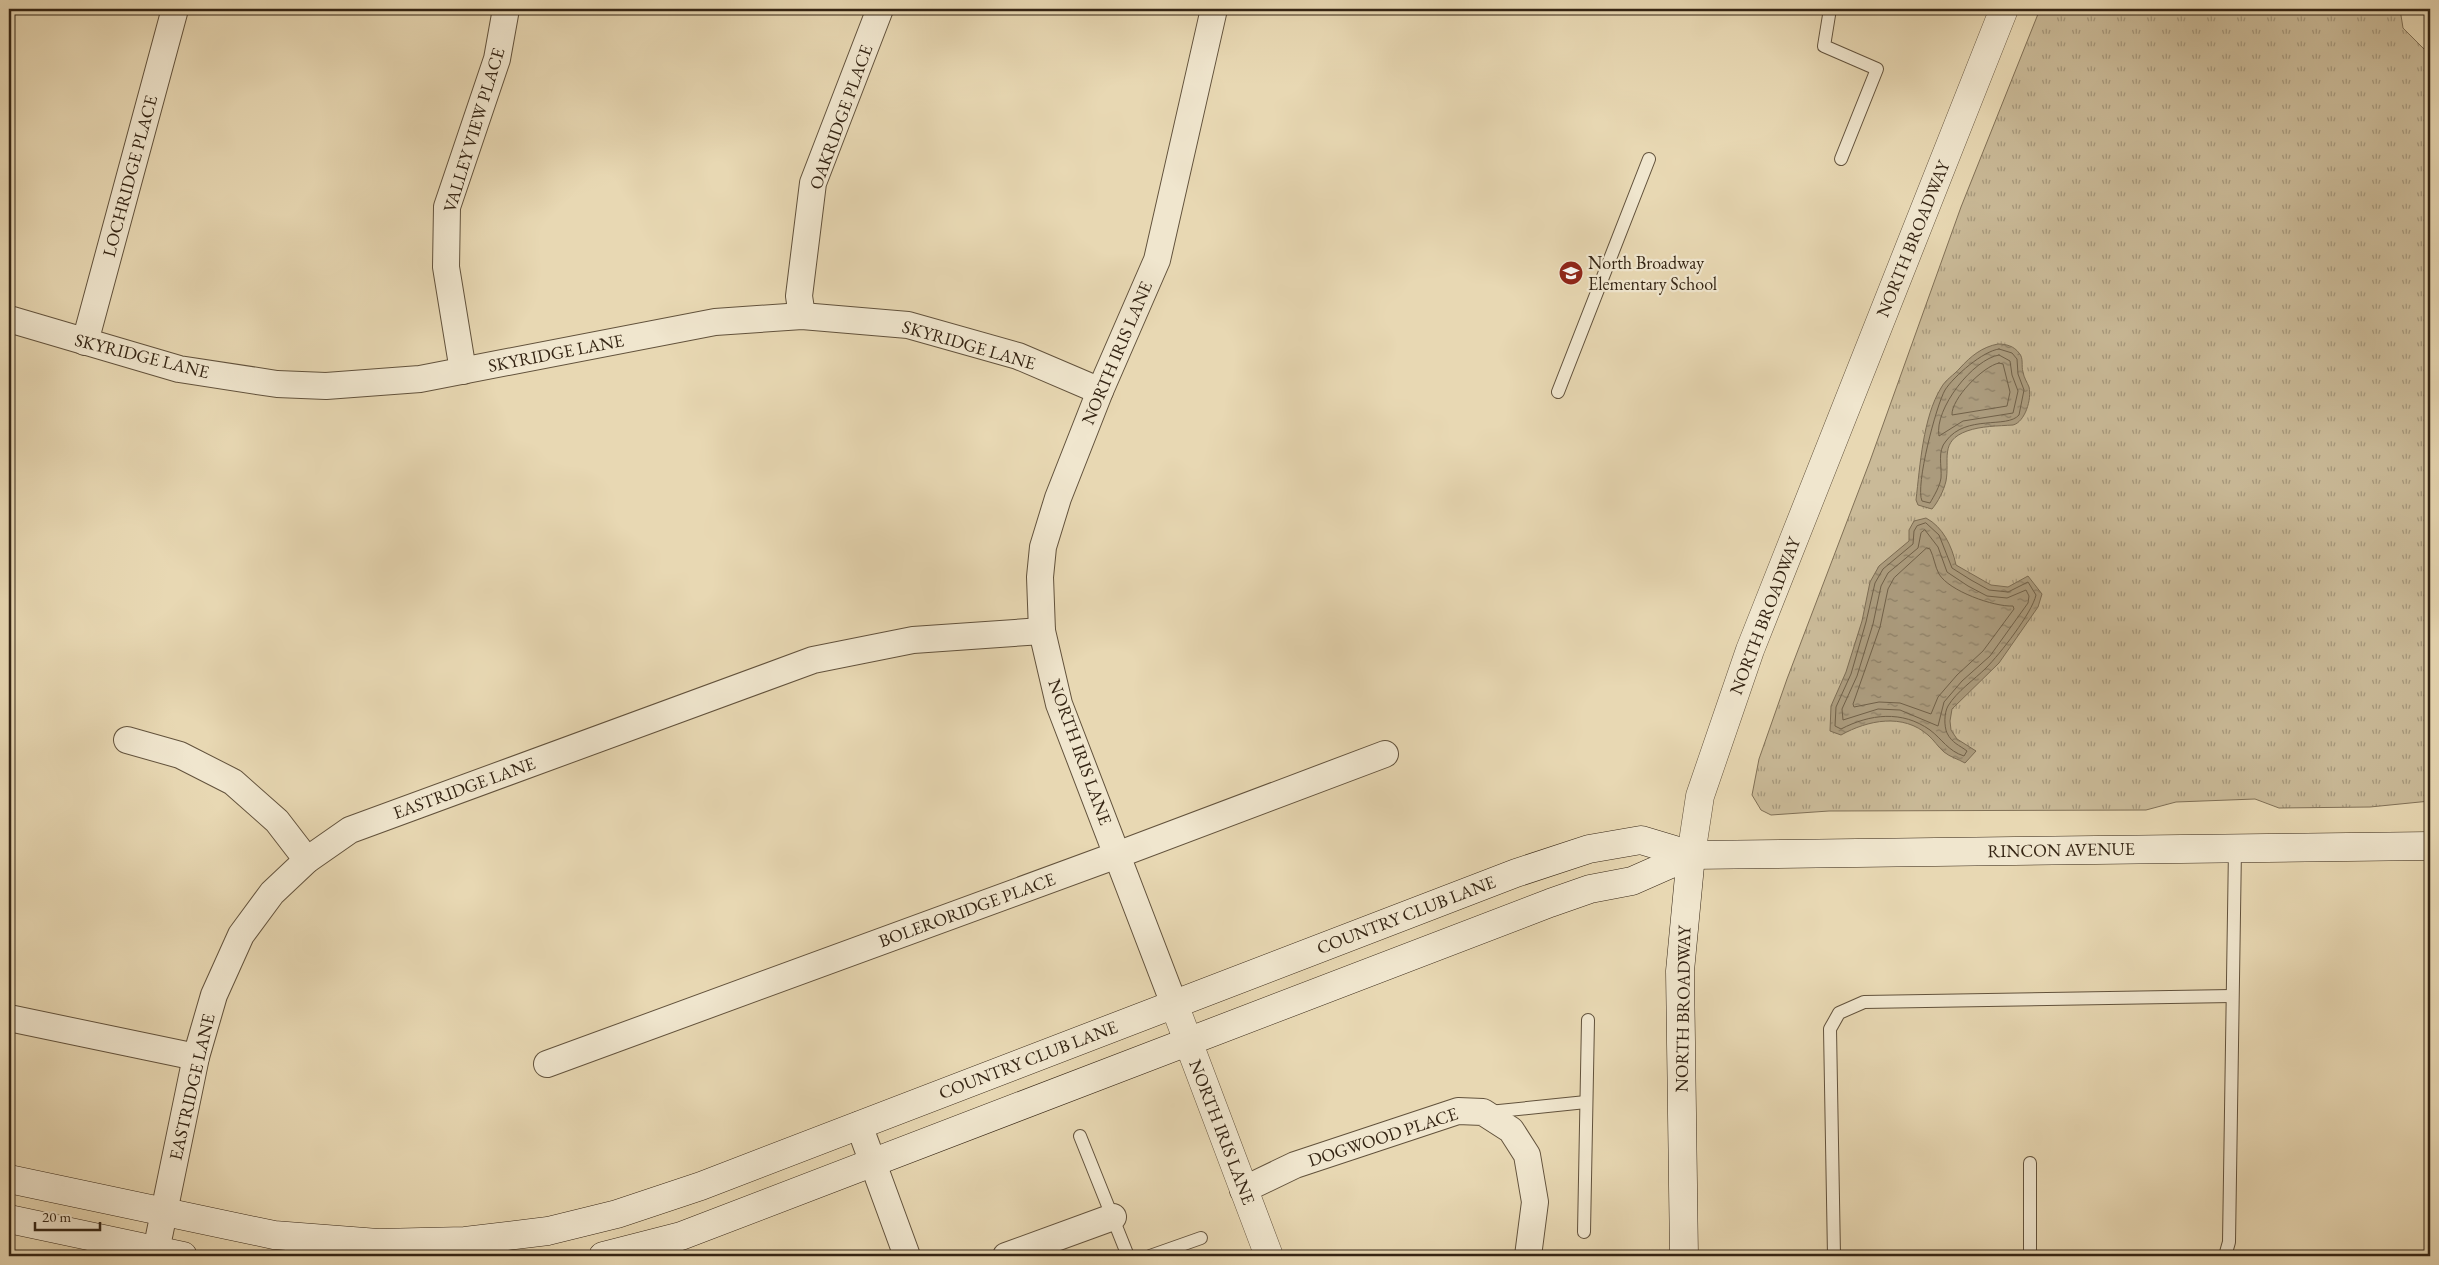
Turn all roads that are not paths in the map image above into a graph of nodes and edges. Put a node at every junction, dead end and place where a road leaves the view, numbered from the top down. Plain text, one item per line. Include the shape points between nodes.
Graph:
1 (175, 9) edge
2 (506, 9) edge
3 (880, 9) edge
4 (1214, 9) edge
5 (1830, 9) edge
6 (2004, 9) edge
7 (1649, 160) dead end
8 (1841, 160) dead end
9 (802, 316) junction
10 (9, 320) edge
11 (84, 342) junction
12 (463, 371) junction
13 (1100, 391) junction
14 (1558, 392) dead end
15 (1042, 631) junction
16 (126, 740) dead end
17 (1385, 754) dead end
18 (2430, 846) edge
19 (2235, 848) junction
20 (1117, 855) junction
21 (1691, 855) junction
22 (307, 860) junction
23 (2232, 996) junction
24 (1174, 1004) junction
25 (9, 1018) edge
26 (1588, 1020) dead end
27 (1188, 1041) junction
28 (196, 1057) junction
29 (547, 1064) dead end
30 (1586, 1102) junction
31 (1483, 1112) junction
32 (859, 1125) junction
33 (1080, 1136) dead end
34 (2030, 1163) dead end
35 (873, 1164) junction
36 (9, 1179) edge
37 (1243, 1190) junction
38 (164, 1213) junction
39 (1113, 1217) junction
40 (9, 1220) edge
41 (1584, 1232) dead end
42 (1201, 1238) dead end
43 (470, 1248) edge
44 (156, 1251) junction
45 (1015, 1255) edge
46 (183, 1256) edge
47 (603, 1256) edge
48 (907, 1256) edge
49 (1128, 1256) edge
50 (1150, 1256) edge
51 (1269, 1256) edge
52 (1528, 1256) edge
53 (1684, 1256) edge
54 (1834, 1256) edge
55 (2030, 1256) edge
56 (2225, 1256) edge

1 - 11 street, LOCHRIDGE PLACE
2 - 12 street, VALLEY VIEW PLACE via 497,59 447,207 446,267
3 - 9 street, OAKRIDGE PLACE via 813,183 799,296
4 - 13 street, NORTH IRIS LANE via 1156,260
5 - 8 lane via 1824,46 1877,69
6 - 21 main road, NORTH BROADWAY via 1750,650 1700,796
7 - 14 lane
9 - 12 street, SKYRIDGE LANE via 715,322
9 - 13 street, SKYRIDGE LANE via 908,325 1018,356
10 - 11 street, SKYRIDGE LANE
11 - 12 street, SKYRIDGE LANE via 179,369 277,384 326,386 420,379
13 - 15 street, NORTH IRIS LANE via 1058,498 1043,547 1040,577
15 - 20 street, NORTH IRIS LANE via 1059,704
15 - 22 street, EASTRIDGE LANE via 913,640 813,660 350,830
16 - 22 street via 180,755 233,782 277,821
17 - 20 street, BOLERORIDGE PLACE
18 - 19 main road, RINCON AVENUE
19 - 21 main road, RINCON AVENUE
19 - 23 lane
20 - 24 street, NORTH IRIS LANE
20 - 29 street, BOLERORIDGE PLACE
21 - 24 main road, COUNTRY CLUB LANE via 1641,840 1589,849 1516,873
21 - 27 main road via 1632,881 1590,889 1550,903
21 - 53 main road, NORTH BROADWAY via 1680,971
22 - 28 street, EASTRIDGE LANE via 272,893 241,934 214,995
23 - 54 lane via 1864,1002 1840,1013 1830,1029
23 - 56 lane via 2229,1242
24 - 27 main road, NORTH IRIS LANE
24 - 32 main road, COUNTRY CLUB LANE
25 - 28 street
26 - 30 lane
27 - 35 main road
27 - 37 main road, NORTH IRIS LANE
28 - 38 street, EASTRIDGE LANE
30 - 31 lane
30 - 41 lane
31 - 37 street, DOGWOOD PLACE via 1458,1111 1295,1165
31 - 52 street, DOGWOOD PLACE via 1511,1130 1527,1155 1535,1202
32 - 35 street
32 - 43 main road, COUNTRY CLUB LANE via 701,1186 617,1214
33 - 39 lane
34 - 55 lane
35 - 47 main road via 681,1236
35 - 48 street
36 - 38 main road, COUNTRY CLUB LANE
37 - 51 main road, NORTH IRIS LANE
38 - 43 main road, COUNTRY CLUB LANE via 274,1235
38 - 44 street, EASTRIDGE LANE
39 - 45 street
39 - 49 lane
40 - 44 main road
42 - 50 lane
44 - 46 main road

